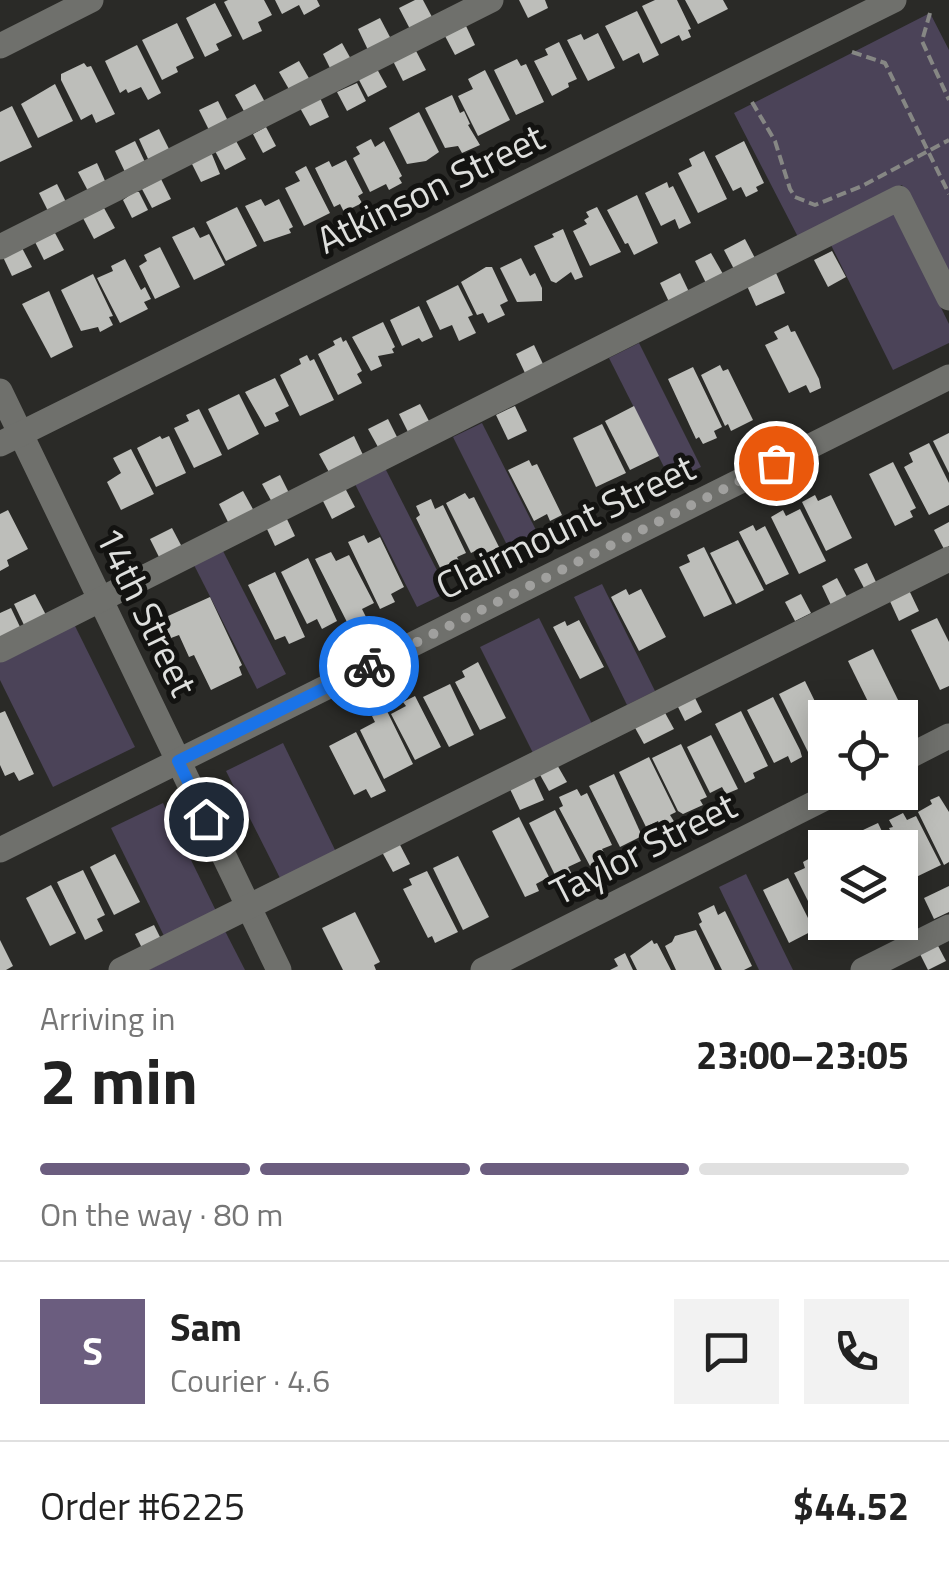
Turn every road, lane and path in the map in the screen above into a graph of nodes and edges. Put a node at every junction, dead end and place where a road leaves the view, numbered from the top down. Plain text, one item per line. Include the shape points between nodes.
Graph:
1 (91, 0) edge
2 (491, 0) edge
3 (894, 0) edge
4 (930, 13) dead end
5 (0, 46) edge
6 (852, 52) dead end
7 (949, 100) edge
8 (752, 102) dead end
9 (949, 140) edge
10 (928, 150) junction
11 (949, 194) edge
12 (0, 246) edge
13 (949, 298) edge
14 (949, 377) edge
15 (0, 391) edge
16 (11, 439) edge
17 (949, 559) edge
18 (99, 600) junction
19 (0, 650) edge
20 (949, 736) edge
21 (918, 752) edge
22 (178, 761) junction
23 (808, 807) edge
24 (0, 850) edge
25 (248, 906) junction
26 (949, 928) edge
27 (121, 970) edge
28 (279, 970) edge
29 (483, 970) edge
30 (863, 970) edge

1 - 5 street
2 - 12 street
3 - 16 street, Atkinson Street
4 - 7 path via 922,41
6 - 10 path via 885,64
8 - 10 path via 775,141 790,189 815,204
9 - 10 path
10 - 11 path
13 - 18 street via 899,198
14 - 22 street, Clairmount Street
15 - 16 street, 14th Street
16 - 18 street, 14th Street
17 - 25 street
18 - 19 street
18 - 22 street, 14th Street
20 - 21 street
22 - 24 street, Clairmount Street
22 - 25 street, 14th Street
23 - 29 street, Taylor Street
25 - 27 street
25 - 28 street, 14th Street
26 - 30 street

